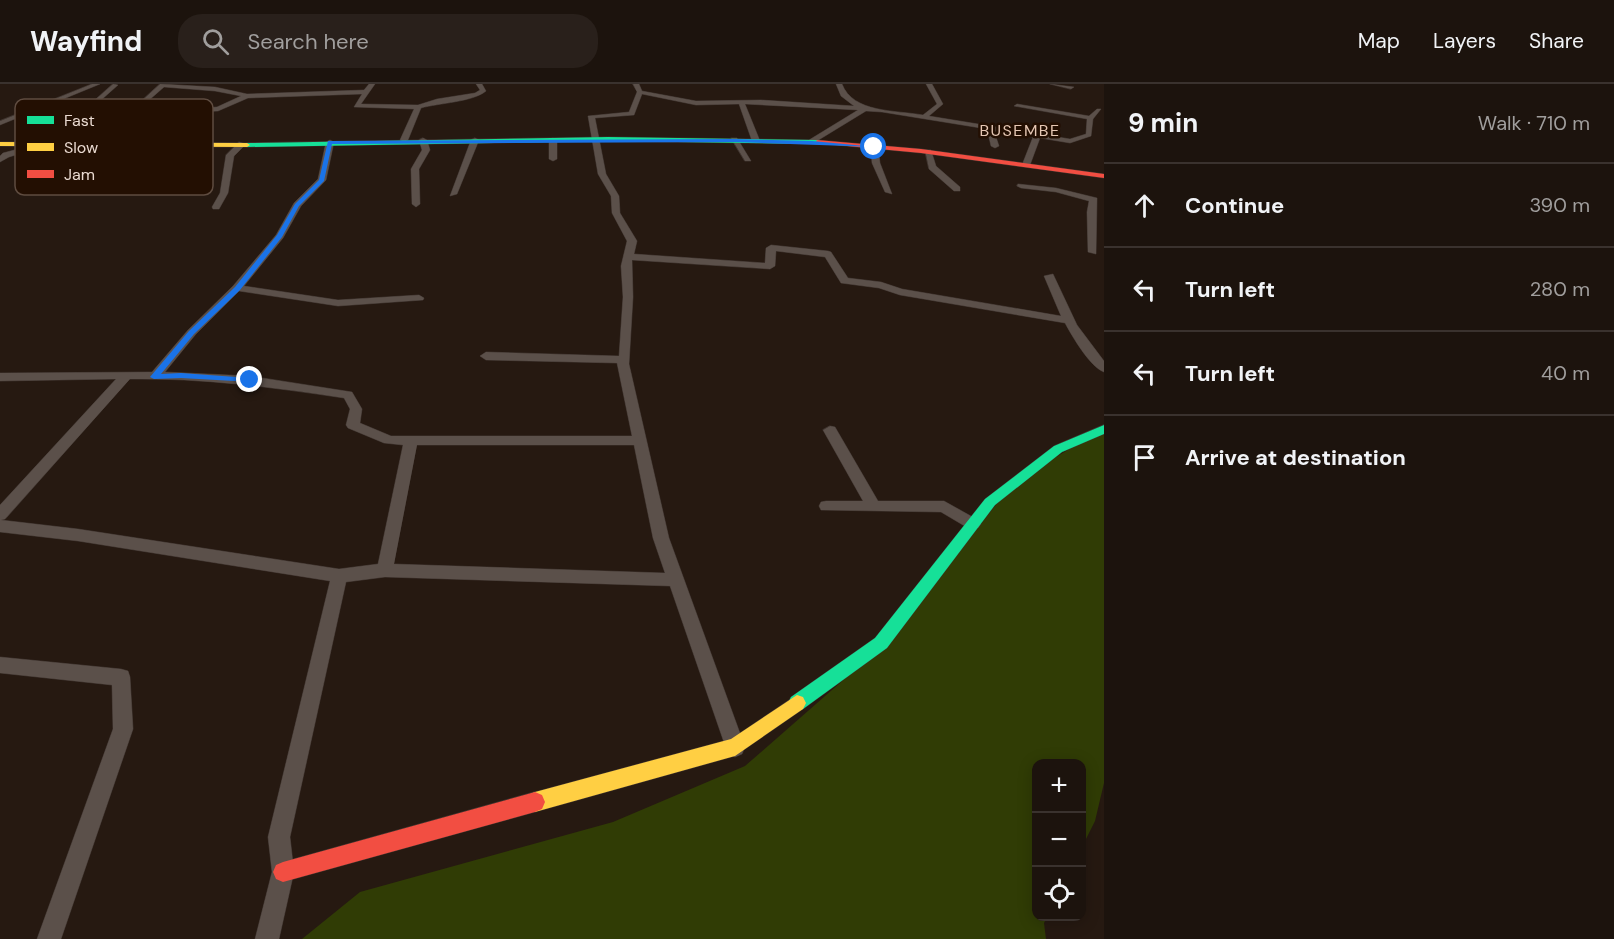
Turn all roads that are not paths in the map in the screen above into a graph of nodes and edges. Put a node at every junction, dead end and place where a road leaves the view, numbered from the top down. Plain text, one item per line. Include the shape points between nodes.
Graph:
1 (97, 84) edge
2 (273, 84) edge
3 (372, 84) edge
4 (479, 84) edge
5 (636, 84) edge
6 (839, 84) edge
7 (929, 84) edge
8 (1053, 84) edge
9 (115, 85) edge
10 (164, 85) edge
11 (1071, 87) dead end
12 (364, 92) junction
13 (640, 92) junction
14 (268, 94) junction
15 (247, 96) junction
16 (60, 99) edge
17 (99, 99) edge
18 (147, 99) edge
19 (742, 104) junction
20 (1017, 106) dead end
21 (417, 107) junction
22 (213, 109) edge
23 (863, 110) junction
24 (1099, 110) dead end
25 (925, 116) junction
26 (15, 117) edge
27 (1090, 117) junction
28 (0, 123) edge
29 (990, 128) junction
30 (1037, 136) junction
31 (404, 140) junction
32 (423, 140) junction
33 (475, 140) junction
34 (553, 140) junction
35 (594, 140) junction
36 (734, 140) junction
37 (756, 141) junction
38 (330, 142) junction
39 (812, 142) junction
40 (0, 144) edge
41 (15, 144) edge
42 (213, 144) edge
43 (242, 144) junction
44 (994, 146) dead end
45 (874, 147) junction
46 (15, 152) edge
47 (928, 152) junction
48 (553, 159) dead end
49 (748, 159) dead end
50 (0, 160) edge
51 (1026, 165) junction
52 (1064, 170) junction
53 (1104, 176) edge
54 (1021, 186) dead end
55 (957, 189) dead end
56 (1056, 190) junction
57 (889, 192) dead end
58 (453, 194) dead end
59 (416, 204) dead end
60 (216, 207) dead end
61 (1093, 252) dead end
62 (628, 257) junction
63 (1049, 276) dead end
64 (237, 288) junction
65 (419, 298) dead end
66 (1067, 320) junction
67 (486, 356) dead end
68 (625, 360) junction
69 (1104, 368) edge
70 (125, 376) junction
71 (0, 377) edge
72 (154, 377) junction
73 (1104, 429) edge
74 (830, 430) dead end
75 (411, 441) junction
76 (639, 441) junction
77 (826, 506) dead end
78 (873, 506) junction
79 (0, 515) edge
80 (973, 524) junction
81 (0, 526) edge
82 (385, 570) junction
83 (339, 576) junction
84 (676, 580) junction
85 (0, 665) edge
86 (735, 747) junction
87 (283, 872) junction
88 (49, 939) edge
89 (267, 939) edge

1 - 16 street
2 - 14 street
3 - 12 street
4 - 21 street via 483,91 477,95
5 - 13 street
6 - 23 street via 843,95
7 - 25 street via 940,104
8 - 11 street
9 - 17 street
10 - 15 street
10 - 18 street
12 - 14 street
12 - 21 street via 356,106
13 - 19 street via 684,102
13 - 35 street via 632,114 591,116
14 - 15 street
15 - 22 street
19 - 23 street via 771,102
19 - 37 street
20 - 27 street
21 - 31 street
23 - 25 street
23 - 39 street
24 - 27 street
25 - 29 street
26 - 28 street
27 - 30 street via 1089,135 1070,141
29 - 30 street
29 - 44 street
30 - 51 street
31 - 32 street
31 - 38 street
32 - 33 street
32 - 59 street via 426,150 415,169
33 - 34 street
33 - 58 street
34 - 35 street
34 - 48 street
35 - 36 street
35 - 62 street via 602,174 615,196 616,213 632,241
36 - 37 street
36 - 49 street
37 - 39 street
38 - 43 street
38 - 64 street via 322,180 297,205 280,236
39 - 45 street
40 - 41 street
42 - 43 street
43 - 60 street via 230,155 224,193
45 - 47 street
45 - 57 street
46 - 50 street
47 - 51 street
47 - 55 street via 932,167
51 - 52 street
52 - 53 street
52 - 56 street
54 - 56 street
56 - 61 street via 1095,200 1091,212
62 - 66 street via 770,266 771,248 828,254 845,281
62 - 68 street
63 - 66 street
64 - 65 street via 338,303
64 - 72 street
66 - 69 street via 1083,346
67 - 68 street
68 - 76 street
70 - 71 street
70 - 72 street
70 - 79 street
72 - 75 street via 250,380 348,395 356,409 352,425 389,440
73 - 80 street via 1058,449 990,502
74 - 78 street
75 - 76 street
75 - 82 street
76 - 84 street via 661,538
77 - 78 street
78 - 80 street via 944,507
80 - 86 street via 881,643
81 - 83 street
82 - 83 street
82 - 84 street
83 - 87 street via 279,837
84 - 86 street
85 - 88 street via 121,677 123,729
86 - 87 street
87 - 89 street

